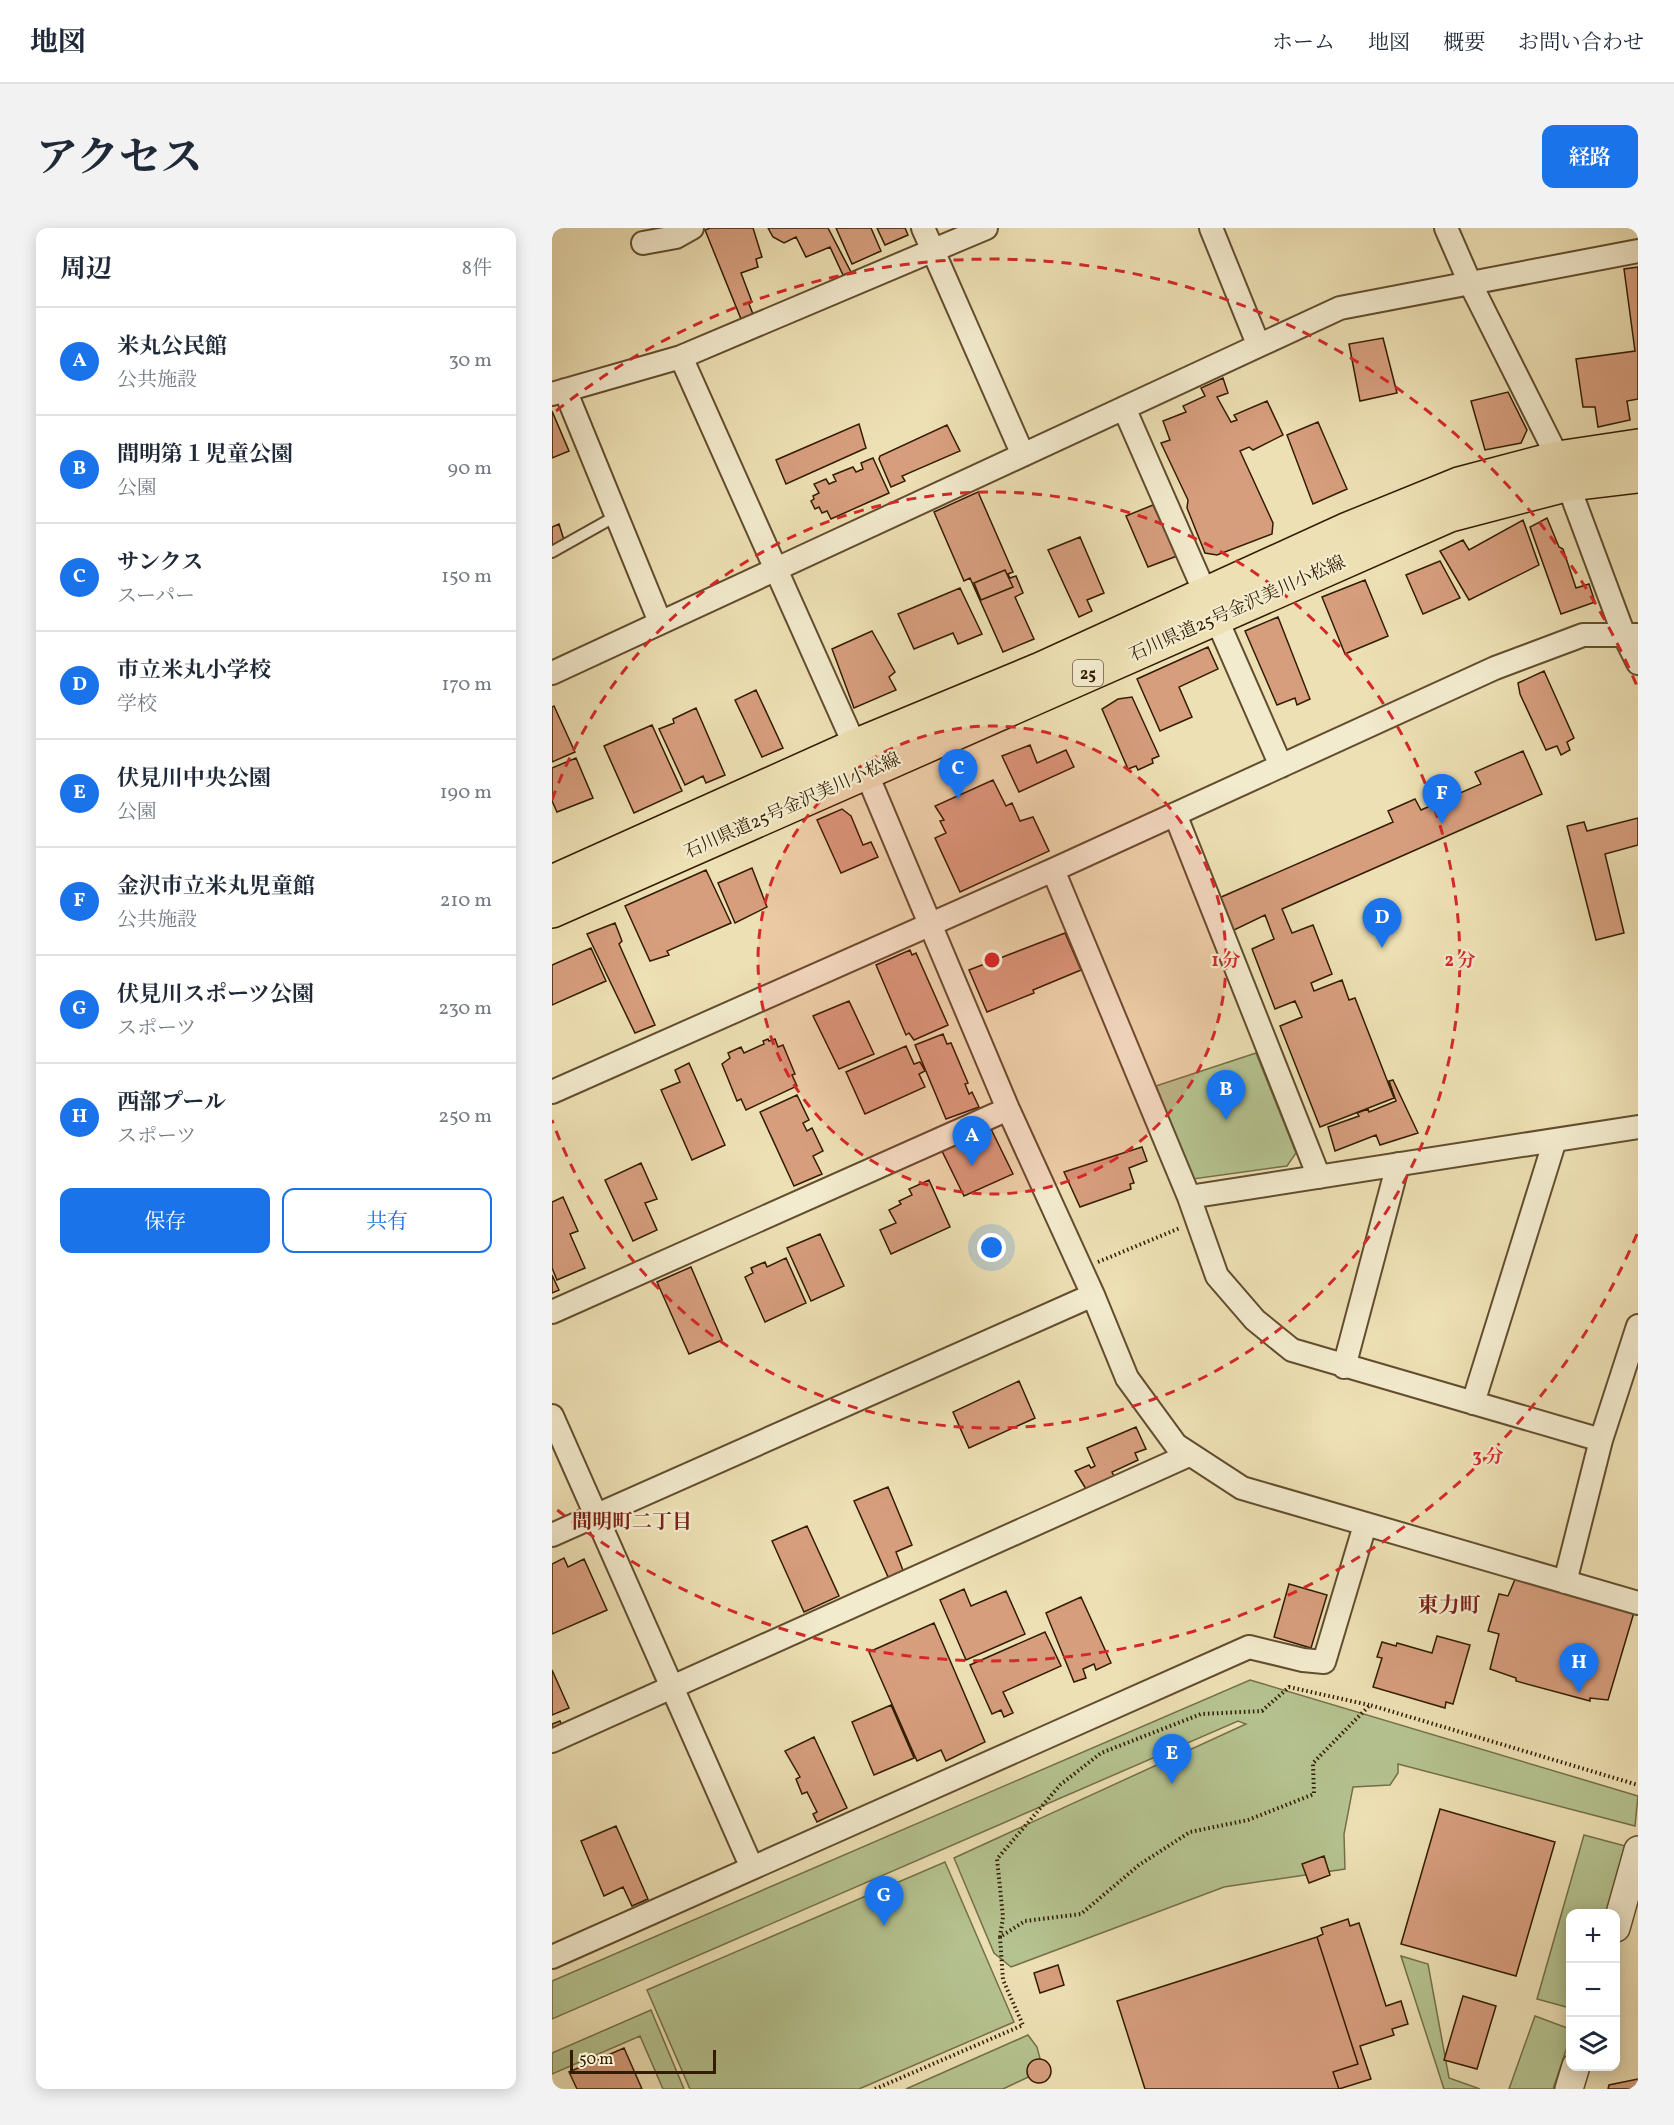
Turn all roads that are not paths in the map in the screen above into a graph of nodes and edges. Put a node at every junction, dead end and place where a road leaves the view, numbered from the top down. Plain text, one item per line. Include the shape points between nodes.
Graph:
1 (692, 228) edge
2 (923, 228) edge
3 (986, 228) edge
4 (1211, 228) edge
5 (1446, 228) edge
6 (643, 243) dead end
7 (933, 250) junction
8 (1638, 251) edge
9 (1470, 283) junction
10 (1258, 344) junction
11 (681, 357) junction
12 (558, 392) edge
13 (1124, 408) junction
14 (1638, 446) edge
15 (1023, 455) junction
16 (1564, 471) junction
17 (1638, 476) edge
18 (616, 516) junction
19 (552, 552) edge
20 (775, 568) junction
21 (1211, 606) junction
22 (660, 622) junction
23 (1631, 635) edge
24 (1638, 663) edge
25 (552, 673) edge
26 (860, 759) junction
27 (1281, 766) junction
28 (1175, 814) junction
29 (1053, 870) junction
30 (552, 882) edge
31 (552, 911) edge
32 (929, 924) junction
33 (552, 1092) edge
34 (1008, 1109) junction
35 (1638, 1126) edge
36 (1555, 1140) junction
37 (1398, 1164) junction
38 (1319, 1177) junction
39 (1189, 1197) junction
40 (1093, 1295) junction
41 (552, 1312) edge
42 (1638, 1326) edge
43 (1344, 1367) junction
44 (1473, 1403) junction
45 (552, 1416) edge
46 (1601, 1440) junction
47 (1189, 1455) junction
48 (596, 1515) junction
49 (1365, 1525) junction
50 (552, 1535) edge
51 (1565, 1582) junction
52 (1638, 1603) edge
53 (672, 1687) junction
54 (552, 1741) edge
55 (1638, 1850) edge
56 (752, 1868) junction
57 (1620, 1914) edge
58 (552, 1957) edge
59 (1575, 2071) edge
60 (1569, 2089) edge

1 - 6 street via 676,237
2 - 7 street
3 - 7 street
4 - 10 street
5 - 9 street
7 - 11 street
7 - 15 street
8 - 9 street
9 - 10 street via 1340,308
9 - 16 street
10 - 13 street
11 - 12 street
11 - 20 street
12 - 18 street
13 - 15 street
13 - 21 street
14 - 16 main road, 石川県道25号金沢美川小松線 / 25
15 - 20 street
16 - 17 main road, 石川県道25号金沢美川小松線 / 25
16 - 21 main road, 石川県道25号金沢美川小松線 / 25 via 1459,484 1348,529
16 - 23 street
18 - 19 lane
18 - 22 street
20 - 22 street
20 - 26 street
21 - 26 main road, 石川県道25号金沢美川小松線 / 25 via 1041,669
21 - 27 street
22 - 25 street
23 - 24 street
23 - 27 street via 1583,635 1545,647
26 - 30 main road, 石川県道25号金沢美川小松線 / 25
26 - 31 main road, 石川県道25号金沢美川小松線 / 25
26 - 32 street
27 - 28 street
28 - 29 street
28 - 38 street
29 - 32 street
29 - 39 street
32 - 33 street
32 - 34 street
34 - 40 street
34 - 41 street
35 - 36 street
36 - 37 street
36 - 44 street
37 - 38 street
37 - 43 street
38 - 39 street
39 - 43 street via 1217,1276 1255,1320 1292,1350
40 - 47 street via 1127,1378 1176,1445
40 - 48 street
42 - 46 street
43 - 44 street
44 - 46 street
45 - 48 street
46 - 51 street
47 - 49 street via 1242,1488
47 - 53 street
48 - 50 street
48 - 53 street
49 - 51 street
49 - 56 street via 1324,1662 1249,1647
51 - 52 street
53 - 54 street
53 - 56 street
55 - 57 street
56 - 58 street
59 - 60 street

